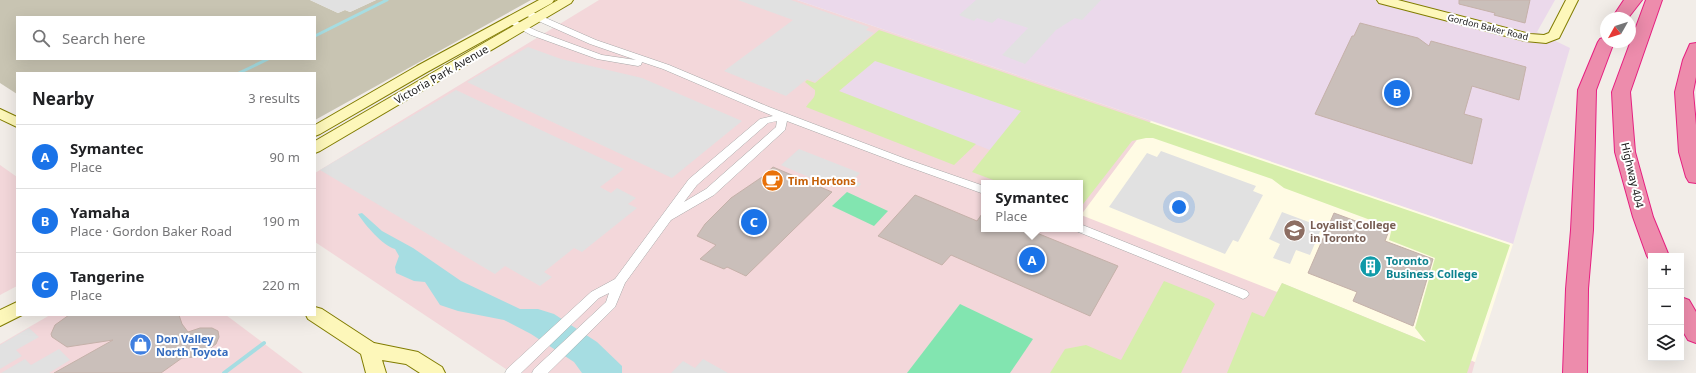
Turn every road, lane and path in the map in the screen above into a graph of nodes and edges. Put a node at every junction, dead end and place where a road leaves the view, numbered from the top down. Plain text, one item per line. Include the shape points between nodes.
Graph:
1 (548, 0) edge
2 (567, 0) edge
3 (1383, 0) edge
4 (1572, 0) edge
5 (1634, 0) edge
6 (1654, 0) edge
7 (526, 12) junction
8 (1624, 12) edge
9 (539, 18) junction
10 (516, 24) junction
11 (1604, 48) edge
12 (1696, 48) edge
13 (666, 67) junction
14 (0, 113) edge
15 (782, 116) junction
16 (16, 122) edge
17 (316, 130) edge
18 (316, 147) edge
19 (1696, 178) edge
20 (981, 189) edge
21 (666, 218) junction
22 (1083, 229) edge
23 (1657, 253) edge
24 (618, 282) junction
25 (1243, 294) dead end
26 (16, 310) edge
27 (1684, 312) edge
28 (316, 315) edge
29 (0, 319) edge
30 (1696, 334) edge
31 (369, 350) junction
32 (376, 373) edge
33 (435, 373) edge
34 (512, 373) edge
35 (539, 373) edge
36 (1575, 373) edge

1 - 7 main road, Victoria Park Avenue
2 - 9 main road, Victoria Park Avenue
3 - 4 main road, Gordon Baker Road via 1530,38 1546,39 1554,35
5 - 8 highway
6 - 23 highway, Highway 404 via 1621,92 1625,152 1643,217
7 - 9 street
7 - 10 main road, Victoria Park Avenue
9 - 10 main road, Victoria Park Avenue
9 - 13 street via 593,42
10 - 13 street via 600,57
10 - 17 main road, Victoria Park Avenue via 422,69
10 - 18 main road, Victoria Park Avenue via 439,74
11 - 36 highway via 1588,90
12 - 19 highway via 1684,92 1689,152
13 - 15 street
14 - 16 main road
15 - 20 street
15 - 21 street via 764,121 692,182
15 - 21 street via 781,128 730,175 710,192
21 - 24 street
22 - 25 street
24 - 34 street via 595,296
24 - 35 street via 611,304
26 - 29 main road
27 - 30 highway
28 - 31 main road
31 - 32 main road
31 - 33 main road via 411,357

